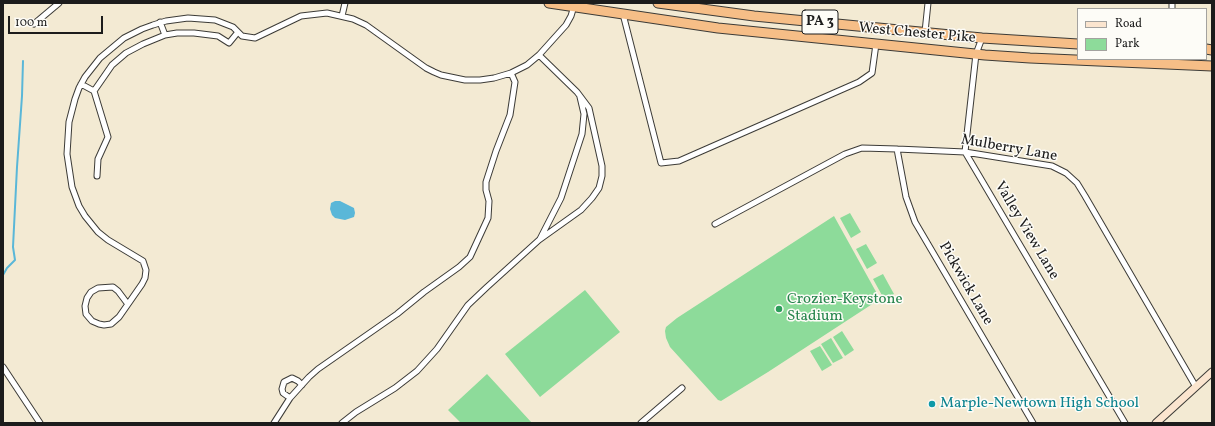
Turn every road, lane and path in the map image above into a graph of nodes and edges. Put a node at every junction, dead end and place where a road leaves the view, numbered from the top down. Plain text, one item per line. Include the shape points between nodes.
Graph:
1 (59, 3) edge
2 (345, 3) edge
3 (549, 3) edge
4 (658, 3) edge
5 (928, 3) edge
6 (574, 5) edge
7 (623, 14) junction
8 (342, 16) junction
9 (160, 22) junction
10 (34, 24) dead end
11 (238, 32) junction
12 (925, 32) junction
13 (164, 35) junction
14 (982, 38) junction
15 (876, 44) junction
16 (1077, 44) edge
17 (976, 54) junction
18 (539, 55) junction
19 (1077, 59) edge
20 (1100, 60) edge
21 (1169, 62) edge
22 (1212, 66) edge
23 (511, 73) junction
24 (81, 84) junction
25 (94, 91) junction
26 (579, 94) junction
27 (897, 149) junction
28 (965, 152) junction
29 (97, 176) dead end
30 (715, 224) dead end
31 (539, 240) junction
32 (128, 303) junction
33 (3, 367) edge
34 (1212, 372) edge
35 (302, 385) junction
36 (1196, 387) junction
37 (682, 388) dead end
38 (290, 398) junction
39 (40, 423) edge
40 (274, 423) edge
41 (342, 423) edge
42 (641, 423) edge
43 (1033, 423) edge
44 (1125, 423) edge
45 (1156, 423) edge

1 - 10 street
2 - 8 street
3 - 6 highway, West Chester Pike / PA 3
4 - 12 highway, West Chester Pike / PA 3 via 754,16
5 - 12 street
6 - 7 highway, West Chester Pike / PA 3
6 - 18 street via 566,25
7 - 15 highway, West Chester Pike / PA 3 via 718,28
7 - 15 street via 661,163 679,161 859,82 872,73
8 - 11 street via 327,13 301,16 255,38 242,36
8 - 23 street via 366,25 426,68 441,75 480,80
9 - 11 street via 178,18 215,20 233,27
9 - 13 street
9 - 24 street via 124,38 111,48 100,58
11 - 13 street via 229,43 218,36 194,33
12 - 14 highway, West Chester Pike / PA 3
13 - 25 street via 143,44 112,65
14 - 16 highway, West Chester Pike / PA 3
14 - 17 street
15 - 17 highway, West Chester Pike / PA 3
17 - 19 highway, West Chester Pike / PA 3
17 - 28 street
18 - 23 street
18 - 26 street
20 - 21 highway, West Chester Pike / PA 3
21 - 22 highway, West Chester Pike / PA 3
23 - 35 street via 515,82 510,114 486,182 488,218 470,257 397,314 318,369
24 - 25 street
24 - 32 street via 72,109 68,134 67,154 72,187 79,206 98,232 143,261 145,278
25 - 29 street via 108,137 98,158
26 - 31 street via 584,114 582,134 561,198
26 - 31 street via 589,108 600,153 602,171 599,188 581,210
27 - 28 street, Mulberry Lane
27 - 30 street, Mulberry Lane via 862,148 845,154
27 - 43 street, Pickwick Lane via 906,197 915,222
28 - 36 street, Mulberry Lane via 1052,166 1066,173 1077,183
28 - 44 street, Valley View Lane
31 - 41 street via 468,305 437,349 417,371
32 - 32 street via 113,286 98,288 87,298 86,314 92,321 104,325 111,324
33 - 39 street
34 - 36 main road
35 - 38 street
35 - 38 street via 292,378 284,382 283,393
36 - 45 main road
37 - 42 street
38 - 40 street

